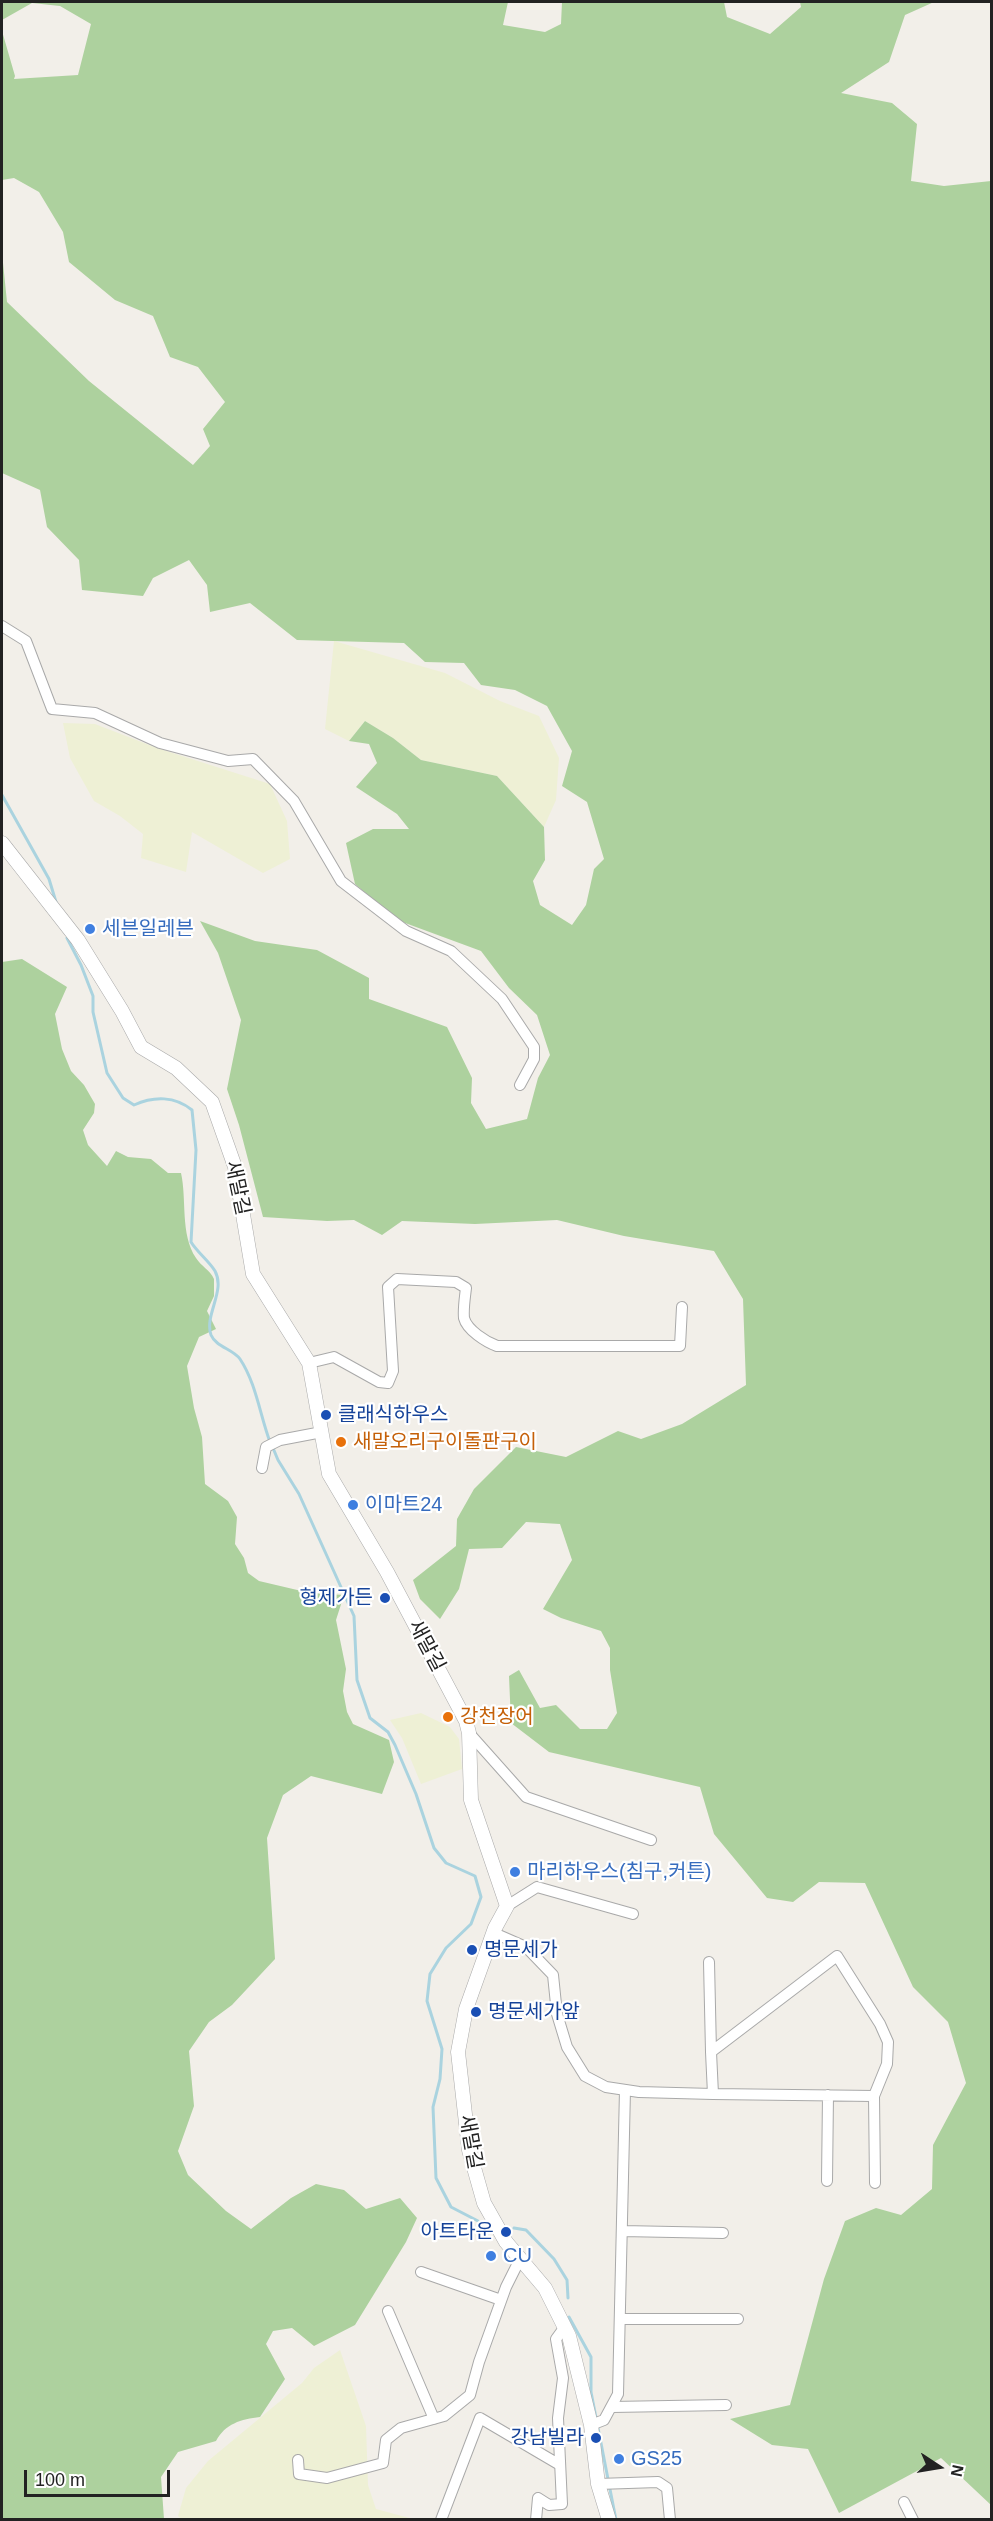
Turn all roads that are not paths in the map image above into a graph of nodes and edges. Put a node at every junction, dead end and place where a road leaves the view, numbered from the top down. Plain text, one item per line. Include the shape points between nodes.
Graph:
1 (2, 626) edge
2 (2, 843) edge
3 (520, 1085) dead end
4 (682, 1307) dead end
5 (309, 1363) junction
6 (322, 1432) junction
7 (262, 1468) dead end
8 (469, 1732) junction
9 (651, 1840) dead end
10 (507, 1906) junction
11 (633, 1914) dead end
12 (495, 1934) junction
13 (709, 1962) dead end
14 (711, 2052) junction
15 (626, 2090) junction
16 (713, 2094) junction
17 (828, 2095) junction
18 (874, 2096) junction
19 (827, 2181) dead end
20 (875, 2183) dead end
21 (622, 2231) junction
22 (723, 2233) dead end
23 (520, 2259) junction
24 (421, 2272) dead end
25 (501, 2300) junction
26 (388, 2311) dead end
27 (620, 2319) junction
28 (738, 2319) dead end
29 (564, 2328) junction
30 (726, 2405) dead end
31 (612, 2407) junction
32 (434, 2419) junction
33 (596, 2423) junction
34 (298, 2460) dead end
35 (560, 2465) junction
36 (598, 2484) junction
37 (904, 2502) dead end
38 (441, 2520) edge
39 (536, 2520) edge
40 (609, 2520) edge
41 (669, 2520) edge
42 (913, 2520) edge

1 - 3 street via 26,641 52,709 95,713 160,743 228,761 253,759 294,801 341,880 406,931 451,951 502,999 534,1047 534,1059
2 - 5 street, 새말길 via 78,940 141,1047 176,1068 212,1102 235,1167 253,1274
4 - 5 street via 680,1346 497,1346 486,1342 466,1322 466,1288 456,1282 397,1279 388,1287 393,1371 388,1383 379,1382 334,1357
5 - 6 street, 새말길
6 - 7 street via 277,1441 266,1448
6 - 8 street, 새말길 via 329,1474 392,1583
8 - 9 street via 526,1797
8 - 10 street, 새말길 via 471,1800
10 - 11 street via 537,1887
10 - 12 street, 새말길
12 - 15 street via 526,1947 553,1975 557,2014 567,2047 585,2076 606,2087
12 - 23 street, 새말길 via 466,2009 458,2052 469,2150 484,2203
13 - 14 street
14 - 16 street
14 - 18 street via 837,1956 888,2042 887,2064
15 - 16 street
15 - 21 street
16 - 17 street
17 - 18 street
17 - 19 street
18 - 20 street
21 - 22 street
21 - 27 street
23 - 25 street
23 - 29 street, 새말길 via 545,2288
24 - 25 street
25 - 32 street via 470,2395 444,2416
26 - 32 street
27 - 28 street
27 - 31 street via 618,2394
29 - 33 street, 새말길
29 - 35 street via 556,2339 563,2378 558,2418
30 - 31 street
31 - 33 street
32 - 34 street via 401,2428 386,2440 383,2463 327,2478 299,2474
33 - 36 street, 새말길
35 - 38 street via 480,2418
35 - 39 street via 562,2504 549,2505 538,2498
36 - 40 street, 새말길
36 - 41 street via 658,2482 666,2488
37 - 42 street

